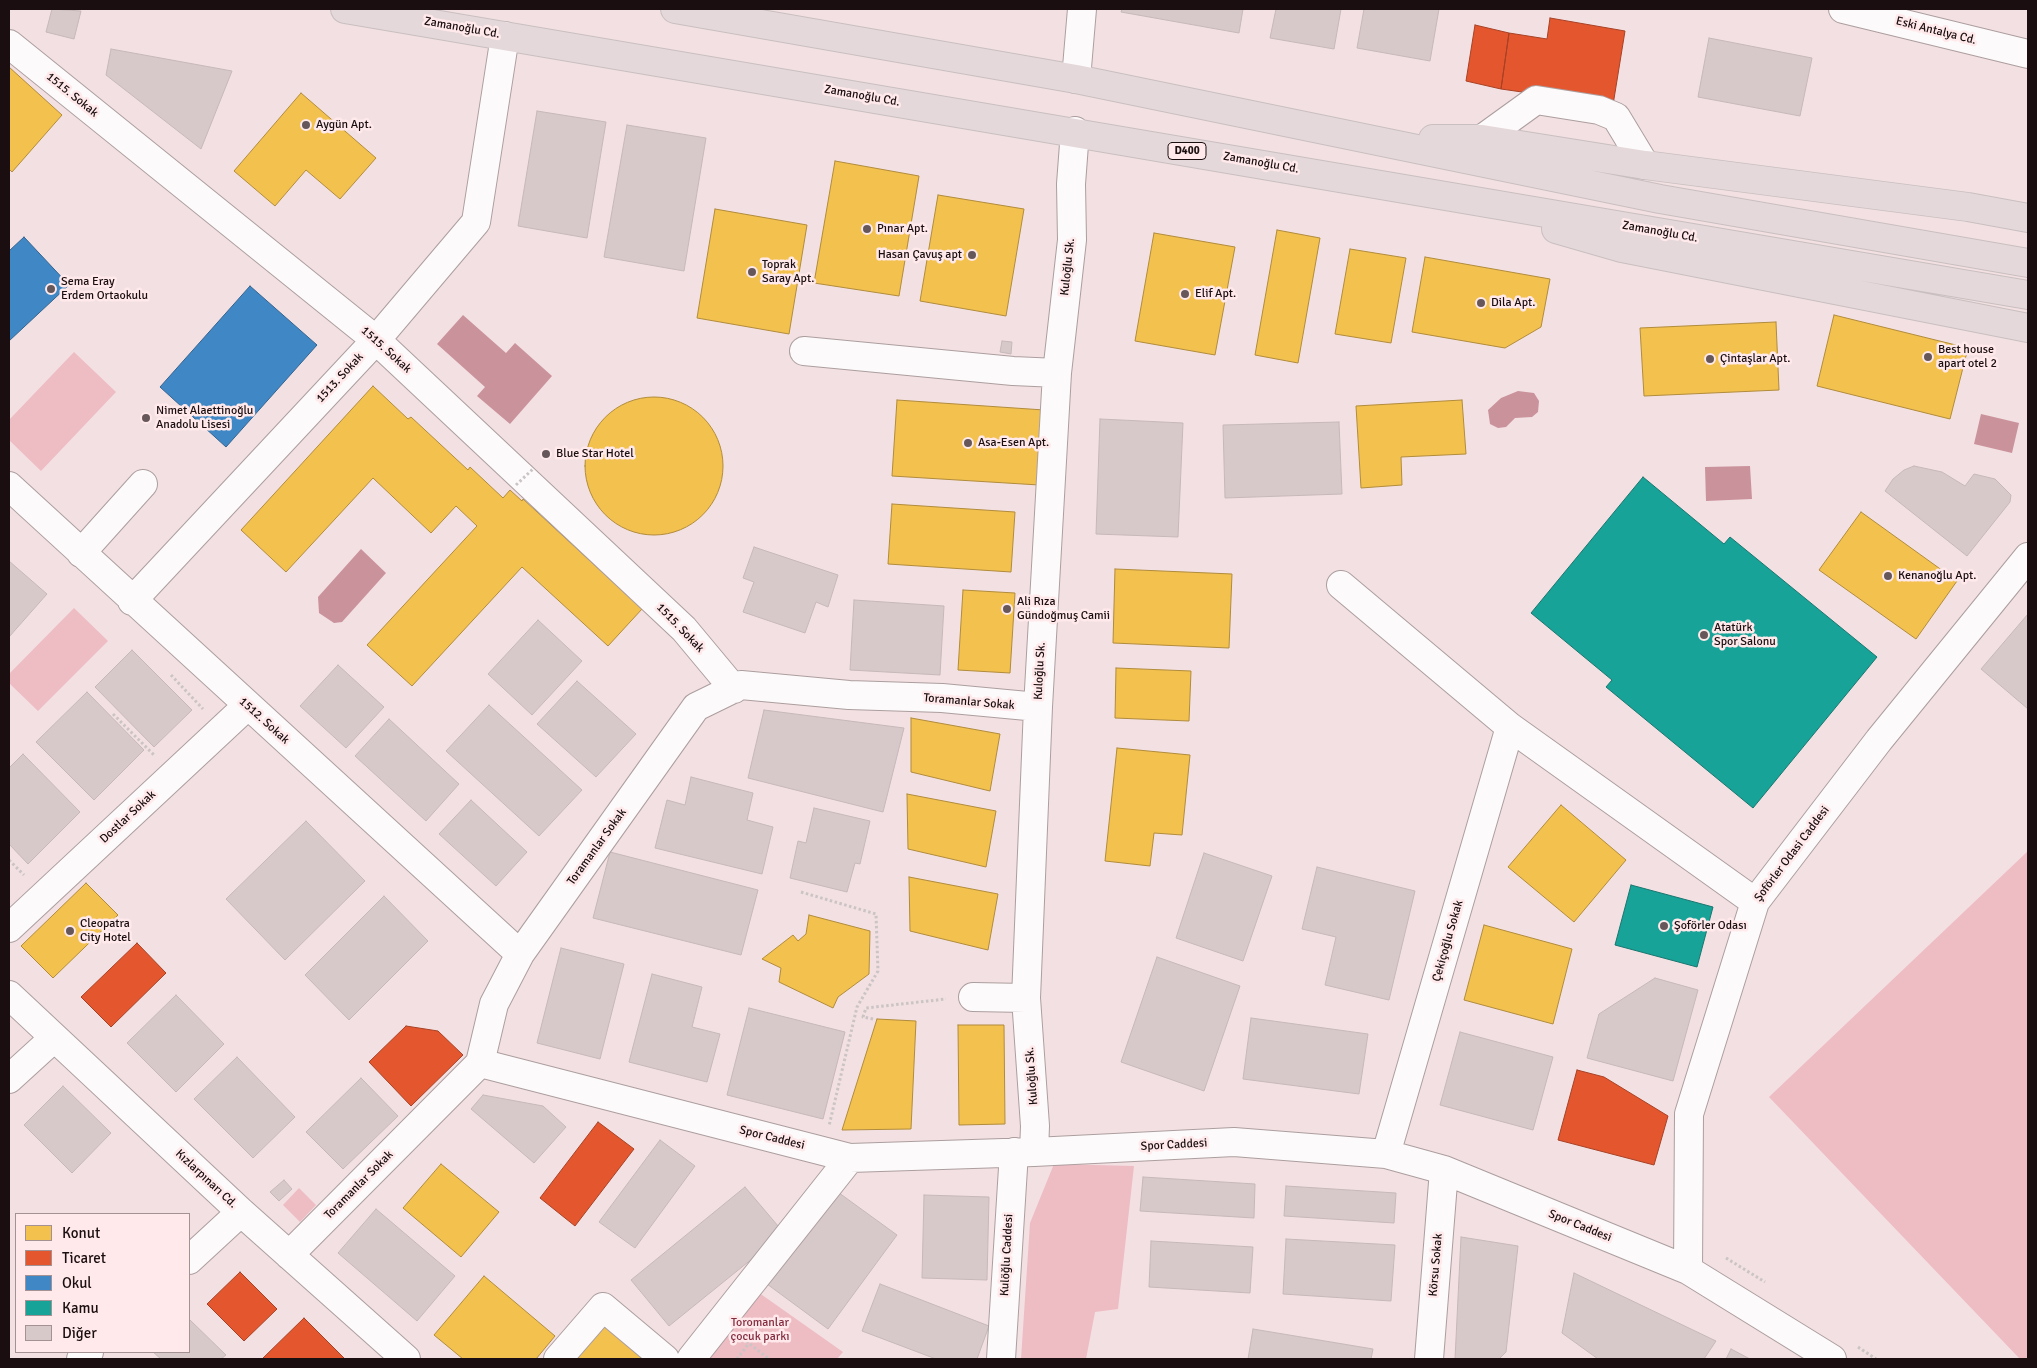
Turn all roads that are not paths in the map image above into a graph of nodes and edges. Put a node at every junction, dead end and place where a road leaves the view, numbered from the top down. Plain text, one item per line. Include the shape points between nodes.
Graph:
1 (345, 9) edge
2 (675, 9) edge
3 (1082, 9) edge
4 (1860, 11) edge
5 (505, 36) junction
6 (9, 44) edge
7 (2028, 54) edge
8 (1076, 79) junction
9 (1075, 131) junction
10 (1482, 139) junction
11 (1378, 140) junction
12 (1645, 165) junction
13 (1427, 192) junction
14 (2028, 218) edge
15 (2028, 263) edge
16 (2028, 295) edge
17 (2028, 328) edge
18 (376, 340) junction
19 (804, 351) dead end
20 (1056, 373) junction
21 (143, 484) dead end
22 (9, 486) edge
23 (81, 553) junction
24 (2028, 557) edge
25 (1341, 585) dead end
26 (132, 601) junction
27 (734, 689) junction
28 (247, 706) junction
29 (1038, 707) junction
30 (1510, 727) junction
31 (1755, 902) junction
32 (9, 928) edge
33 (520, 954) junction
34 (9, 995) edge
35 (973, 997) road end
36 (1026, 998) junction
37 (54, 1038) junction
38 (480, 1062) junction
39 (9, 1079) edge
40 (1024, 1152) junction
41 (1386, 1154) junction
42 (850, 1158) junction
43 (1444, 1170) junction
44 (241, 1212) junction
45 (289, 1255) junction
46 (190, 1259) edge
47 (1688, 1270) junction
48 (398, 1357) edge
49 (558, 1359) edge
50 (666, 1359) edge
51 (691, 1359) edge
52 (1001, 1359) edge
53 (1429, 1359) edge
54 (1832, 1359) edge

1 - 5 highway, Zamanoğlu Cd. / D400
2 - 8 highway
3 - 8 street
4 - 7 street, Eski Antalya Cd.
5 - 9 highway, Zamanoğlu Cd. / D400
5 - 18 street, 1513. Sokak via 476,222
6 - 18 street, 1515. Sokak
8 - 11 highway
9 - 13 highway, Zamanoğlu Cd. / D400
9 - 20 street, Kuloğlu Sk. via 1071,184 1072,240
10 - 11 highway
10 - 12 highway
10 - 12 street via 1536,100 1599,110 1616,117
11 - 15 highway via 1660,199
12 - 14 highway via 1968,207
13 - 16 highway, Zamanoğlu Cd. / D400
13 - 17 highway via 1622,248
18 - 26 street, 1513. Sokak
18 - 27 street, 1515. Sokak via 684,628
19 - 20 street
20 - 29 street, Kuloğlu Sk.
21 - 23 street
22 - 23 street, 1512. Sokak
23 - 26 street, 1512. Sokak
24 - 31 street, Şoförler Odasi Caddesi via 1879,740
25 - 30 street
26 - 28 street, 1512. Sokak
27 - 29 street, Toramanlar Sokak via 741,685
27 - 33 street, Toramanlar Sokak via 696,708
28 - 32 street, Dostlar Sokak
28 - 33 street, 1512. Sokak
29 - 36 street, Kuloğlu Sk.
30 - 31 street
30 - 41 street, Çekiçoğlu Sokak
31 - 47 street, Şoförler Odasi Caddesi via 1689,1114
33 - 38 street, Toramanlar Sokak via 494,1004
34 - 37 street, Kızlarpınarı Cd.
35 - 36 street
36 - 40 street, Kuloğlu Sk. via 1035,1126
37 - 39 street
37 - 44 street, Kızlarpınarı Cd.
38 - 42 street, Spor Caddesi
38 - 45 street, Toramanlar Sokak
40 - 41 street, Spor Caddesi via 1234,1142
40 - 42 street, Spor Caddesi
40 - 52 street, Kulöğlu Caddesi
41 - 43 street, Spor Caddesi
42 - 51 street
43 - 47 street, Spor Caddesi
43 - 53 street, Körsu Sokak
44 - 45 street, Kızlarpınarı Cd.
44 - 46 street
45 - 48 street, Kızlarpınarı Cd.
47 - 54 street, Spor Caddesi
49 - 50 street via 603,1307

